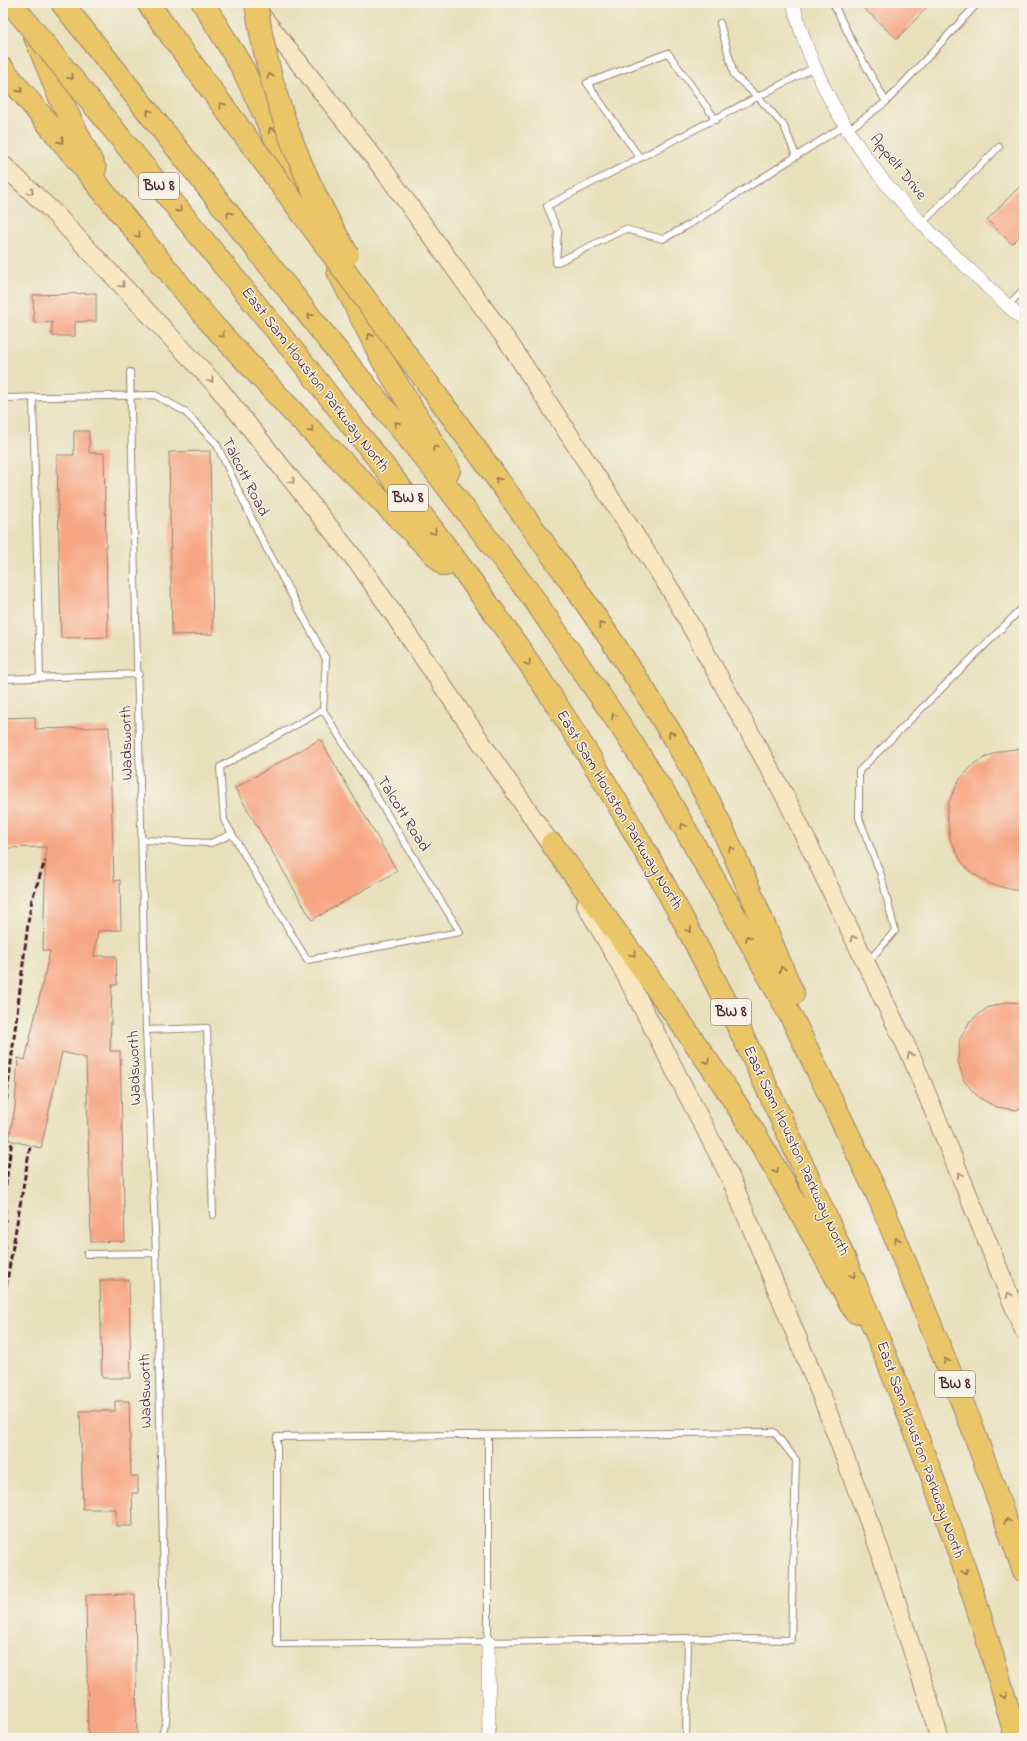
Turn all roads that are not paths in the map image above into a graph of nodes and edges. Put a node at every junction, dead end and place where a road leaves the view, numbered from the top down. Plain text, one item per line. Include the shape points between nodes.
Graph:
1 (11, 3) edge
2 (24, 3) edge
3 (62, 3) edge
4 (148, 3) edge
5 (203, 3) edge
6 (251, 3) edge
7 (256, 3) edge
8 (792, 3) edge
9 (833, 3) edge
10 (978, 3) edge
11 (720, 23) dead end
12 (815, 67) junction
13 (3, 69) edge
14 (759, 98) junction
15 (886, 102) junction
16 (716, 120) junction
17 (846, 127) junction
18 (999, 147) dead end
19 (796, 156) junction
20 (640, 158) junction
21 (3, 165) edge
22 (113, 205) junction
23 (922, 223) junction
24 (1024, 289) edge
25 (1008, 305) junction
26 (1024, 321) edge
27 (130, 372) dead end
28 (428, 384) junction
29 (132, 395) junction
30 (33, 397) junction
31 (3, 398) edge
32 (533, 598) junction
33 (1024, 606) edge
34 (507, 630) junction
35 (139, 674) junction
36 (40, 678) junction
37 (3, 679) edge
38 (323, 710) junction
39 (232, 834) junction
40 (142, 840) junction
41 (552, 844) junction
42 (866, 964) junction
43 (146, 1030) junction
44 (879, 1198) junction
45 (213, 1215) dead end
46 (156, 1253) junction
47 (87, 1254) dead end
48 (1024, 1331) edge
49 (910, 1417) junction
50 (488, 1435) junction
51 (1024, 1571) edge
52 (688, 1638) junction
53 (488, 1642) junction
54 (161, 1738) edge
55 (490, 1738) edge
56 (686, 1738) edge
57 (939, 1738) edge
58 (1016, 1738) edge

1 -> 34 highway, East Sam Houston Parkway North / BW 8, bridge via 307,368
2 - 22 highway via 37,43 60,98
32 -> 3 highway, BW 8 via 436,472
28 -> 4 highway, bridge
32 -> 5 highway via 451,473 382,359 289,170 243,69
42 -> 6 main road via 787,800 672,592 511,346 383,169
28 -> 7 highway, bridge via 328,222 308,180 278,105 261,38
8 - 12 street, Appelt Drive
9 - 15 lane
10 - 15 lane
11 - 14 lane via 734,75
12 - 14 lane
12 - 17 street, Appelt Drive
13 -> 22 highway
14 - 16 lane
14 - 19 lane via 784,126
15 - 17 lane
16 - 20 lane
16 - 20 lane via 668,53 587,83
17 - 19 lane
17 - 23 street, Appelt Drive via 883,180
18 - 23 lane
19 - 20 lane via 663,239 625,230 556,263 558,231 548,206
21 -> 41 main road via 52,211 216,385 362,568
22 -> 34 highway via 210,322 291,410
23 - 25 street, Appelt Drive
24 - 25 lane
25 - 26 street, Appelt Drive
27 - 29 lane, Wadsworth
44 -> 28 highway via 737,862 699,784 625,660
29 - 30 lane, Talcott Road
29 - 35 lane, Wadsworth
29 - 38 lane, Talcott Road via 155,395 184,411 216,443 260,536 326,659
30 - 31 lane, Talcott Road
30 - 36 lane
44 -> 32 highway, BW 8 via 796,1026 713,876 627,735
33 - 42 lane via 860,771 860,818 881,875 895,931
34 -> 49 highway, East Sam Houston Parkway North / BW 8 via 610,791 719,988 832,1228
35 - 36 lane
35 - 40 lane, Wadsworth
36 - 37 lane
38 - 39 lane via 220,767 224,820
38 - 39 lane, Talcott Road via 460,932 307,960
39 - 40 lane via 211,843
40 - 43 lane, Wadsworth
41 -> 49 highway via 640,964 727,1091 775,1168
41 - 57 main road via 620,964 731,1179 824,1402 880,1551
48 -> 42 main road via 912,1058
43 - 45 lane via 207,1028
43 - 46 lane, Wadsworth
51 -> 44 highway, BW 8 via 971,1424
46 - 47 lane
46 - 54 lane, Wadsworth via 167,1708
49 -> 58 highway, East Sam Houston Parkway North / BW 8 via 978,1611
50 - 52 lane via 774,1432 796,1460 791,1640
50 - 53 lane
50 - 53 lane via 277,1436 277,1644
52 - 53 lane
52 - 56 lane
53 - 55 street

